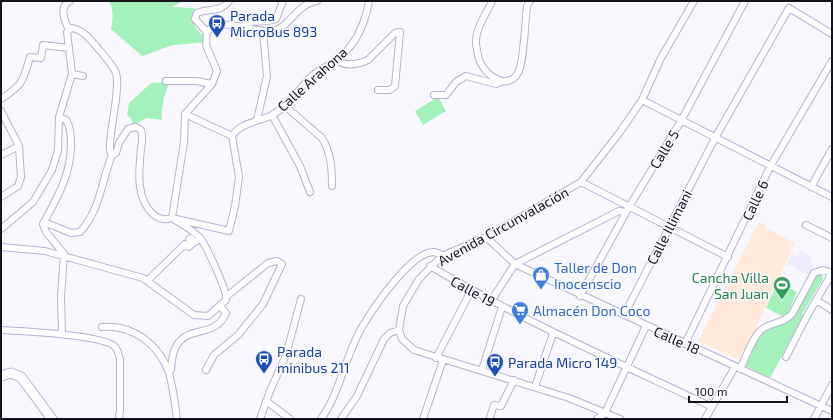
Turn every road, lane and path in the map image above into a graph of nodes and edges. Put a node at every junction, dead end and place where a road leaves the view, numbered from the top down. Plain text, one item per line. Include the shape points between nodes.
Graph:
1 (70, 1) edge
2 (228, 1) edge
3 (283, 1) edge
4 (318, 1) edge
5 (369, 1) edge
6 (492, 1) edge
7 (530, 1) edge
8 (694, 1) edge
9 (745, 1) edge
10 (242, 27) junction
11 (69, 29) junction
12 (207, 32) junction
13 (263, 32) junction
14 (832, 34) edge
15 (69, 48) junction
16 (337, 60) junction
17 (831, 65) edge
18 (72, 74) junction
19 (83, 76) dead end
20 (166, 81) dead end
21 (501, 82) junction
22 (212, 84) junction
23 (378, 90) dead end
24 (434, 95) dead end
25 (1, 99) edge
26 (642, 100) junction
27 (285, 106) junction
28 (1, 111) edge
29 (185, 114) junction
30 (272, 116) junction
31 (59, 118) junction
32 (257, 120) junction
33 (681, 121) junction
34 (232, 136) junction
35 (716, 138) junction
36 (19, 146) junction
37 (832, 150) edge
38 (1, 155) edge
39 (112, 155) junction
40 (770, 167) junction
41 (581, 182) junction
42 (332, 186) dead end
43 (811, 187) junction
44 (310, 192) dead end
45 (1, 197) edge
46 (832, 197) edge
47 (628, 209) junction
48 (172, 218) junction
49 (44, 222) junction
50 (806, 225) dead end
51 (669, 227) junction
52 (1, 229) edge
53 (486, 237) junction
54 (832, 238) edge
55 (200, 239) junction
56 (1, 247) edge
57 (442, 256) junction
58 (64, 257) junction
59 (728, 257) junction
60 (515, 264) junction
61 (430, 266) junction
62 (832, 273) edge
63 (148, 280) junction
64 (471, 291) junction
65 (227, 296) junction
66 (580, 296) junction
67 (301, 299) dead end
68 (816, 300) junction
69 (491, 301) junction
70 (220, 306) junction
71 (502, 307) junction
72 (832, 310) edge
73 (624, 315) junction
74 (646, 326) junction
75 (102, 327) dead end
76 (1, 330) edge
77 (399, 330) junction
78 (553, 333) junction
79 (62, 334) junction
80 (685, 344) junction
81 (436, 358) junction
82 (786, 358) dead end
83 (443, 360) junction
84 (627, 367) junction
85 (737, 368) junction
86 (206, 370) dead end
87 (482, 370) junction
88 (168, 372) junction
89 (1, 376) edge
90 (514, 380) junction
91 (832, 385) edge
92 (535, 387) junction
93 (266, 401) junction
94 (821, 406) junction
95 (712, 407) junction
96 (832, 411) edge
97 (605, 412) junction
98 (490, 417) dead end
99 (52, 419) edge
100 (119, 419) edge
101 (177, 419) edge
102 (260, 419) edge
103 (290, 419) edge
104 (321, 419) edge
105 (341, 419) edge
106 (423, 419) edge
107 (597, 419) edge
108 (620, 419) edge
109 (705, 419) edge
110 (814, 419) edge

1 - 11 street via 64,9 65,22
2 - 12 street via 218,10 196,13 197,23
3 - 10 street via 276,19 247,22
4 - 13 street via 305,4 280,28
5 - 16 street, Calle Arahona via 365,22 359,34
6 - 21 street via 477,34 476,43 480,62
7 - 21 street via 527,6 519,72 511,81
8 - 26 street, Avenida Circunvalación
9 - 33 street, Calle 5
10 - 12 street via 217,25
10 - 13 street
11 - 15 street
11 - 39 street via 76,29 87,36 116,74 115,113 108,148
12 - 22 street via 206,45 217,71
13 - 32 street via 267,76
14 - 35 street, Calle Illimani via 789,8
15 - 18 street
15 - 25 street via 43,45 41,58 30,57 23,81 18,88
16 - 23 street via 349,64 364,62 395,33 400,32 395,86 390,90
16 - 27 street, Calle Arahona via 314,74
17 - 40 street, Calle 6
18 - 19 street
18 - 31 street
20 - 22 street
21 - 24 street via 496,84 466,76 456,82 446,95
22 - 29 street
26 - 33 street
26 - 41 street, Avenida Circunvalación
27 - 30 street, Calle Arahona
27 - 42 street via 322,138 332,165
28 - 36 street
29 - 34 street
29 - 48 street via 184,142
30 - 32 street, Calle Arahona
30 - 44 street via 300,166
31 - 49 street via 66,120 69,126 70,160 60,195
31 - 52 street via 58,150 52,170 33,202
32 - 34 street, Calle Arahona via 242,127
33 - 35 street
33 - 47 street, Calle 5
34 - 48 street via 239,177 229,231
35 - 40 street
35 - 51 street, Calle Illimani
36 - 38 street
36 - 45 street via 20,183 14,190
37 - 43 street
39 - 48 street via 116,153 119,142 128,129 136,127 141,130 139,172 142,195 148,208 156,216
39 - 49 street via 106,169 100,201 80,232 72,234
40 - 43 street
40 - 59 street, Calle 6
41 - 47 street
41 - 53 street, Avenida Circunvalación
43 - 46 street
47 - 51 street
47 - 60 street via 619,211
47 - 66 street, Calle 5
48 - 55 street
49 - 58 street via 44,228 62,249
50 - 54 street
51 - 59 street
51 - 73 street, Calle Illimani
53 - 57 street, Avenida Circunvalación
53 - 60 street, Calle 18
55 - 63 street via 195,242 191,238 189,240 193,244 189,247 185,244
55 - 65 street via 208,250
56 - 58 street
57 - 61 street, Avenida Circunvalación
57 - 104 street via 433,252 422,256 399,274 355,341 343,376
58 - 63 street
58 - 79 street
59 - 80 street, Calle 6
60 - 66 street, Calle 18
60 - 69 street
61 - 64 street, Calle 19
61 - 77 street, Avenida Circunvalación via 410,291 403,306
62 - 68 street
62 - 85 street via 822,270 814,273 792,314 787,320 762,329
63 - 70 street via 194,315 208,316
64 - 69 street, Calle 19
64 - 81 street
65 - 70 street
65 - 86 street via 268,264 282,264 263,304 238,335 214,355
66 - 73 street, Calle 18
67 - 93 street via 286,355
68 - 72 street
68 - 82 street
69 - 71 street, Calle 19
70 - 88 street via 226,313 214,327 190,333 178,341 171,370
71 - 78 street, Calle 19
71 - 87 street
73 - 74 street, Calle 18
74 - 80 street, Calle 18
74 - 84 street
75 - 88 street via 122,327 142,337 160,356
76 - 79 street
77 - 81 street via 408,347
77 - 105 street via 390,333 384,339 357,396
78 - 84 street, Calle 19
78 - 92 street
79 - 100 street via 109,344 116,349 120,360
80 - 85 street, Calle 18
81 - 83 street
83 - 87 street
83 - 106 street
84 - 95 street, Calle 19
84 - 97 street
85 - 94 street, Calle 18
85 - 95 street
87 - 90 street
88 - 101 street
89 - 99 main road via 11,373 21,377
90 - 92 street
90 - 98 street via 501,406 494,405
91 - 94 street
92 - 97 street
93 - 102 street
93 - 103 street
94 - 96 street, Calle 18
94 - 110 street
95 - 109 street
97 - 107 street
97 - 108 street

